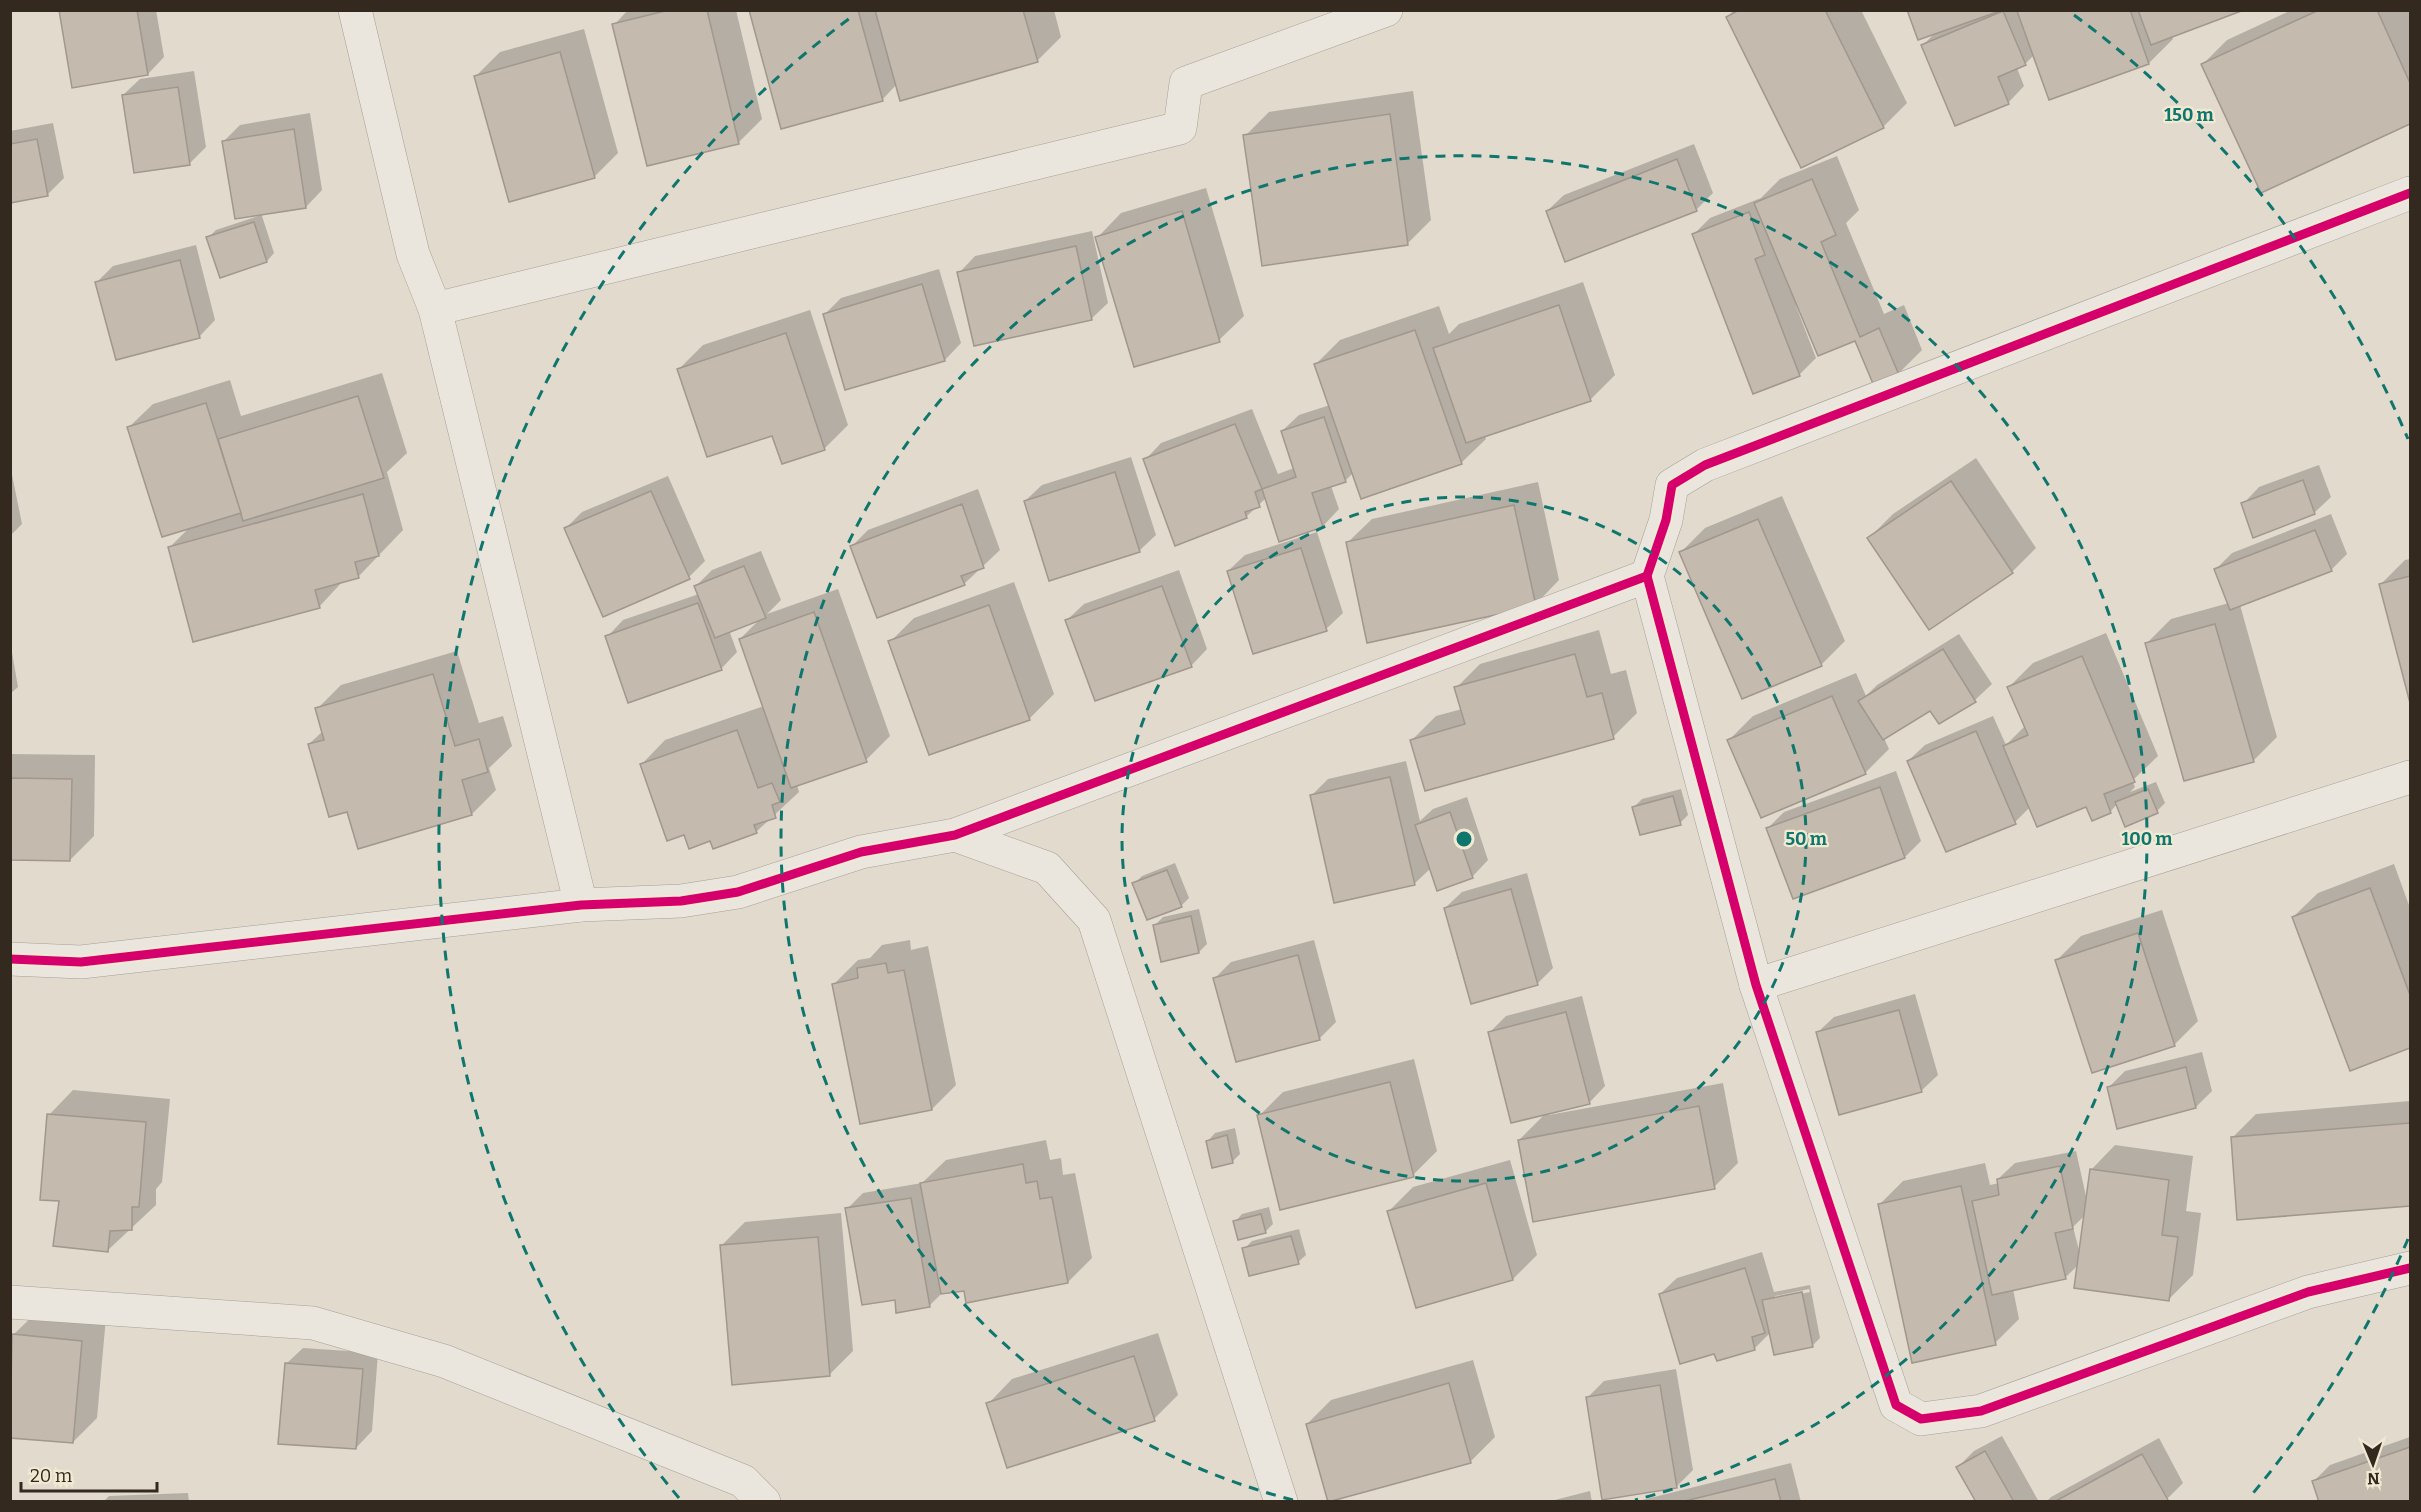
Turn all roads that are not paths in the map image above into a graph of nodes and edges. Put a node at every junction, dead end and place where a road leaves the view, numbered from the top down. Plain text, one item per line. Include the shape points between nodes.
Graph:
1 (355, 10) edge
2 (1386, 10) edge
3 (2410, 192) edge
4 (435, 309) junction
5 (1647, 576) junction
6 (2410, 777) edge
7 (955, 835) junction
8 (581, 905) junction
9 (10, 959) edge
10 (1756, 985) junction
11 (2410, 1268) edge
12 (10, 1302) edge
13 (764, 1502) edge
14 (1281, 1502) edge

1 - 4 street via 414,254
2 - 4 street via 1186,83 1180,128
3 - 5 street via 1705,465 1672,485 1666,520
4 - 8 street
5 - 7 street
5 - 10 street
6 - 10 street
7 - 8 street via 861,852 738,892 681,901
7 - 14 street via 1047,868 1094,920
8 - 9 street via 81,962
10 - 11 street via 1896,1405 1920,1419 1981,1411 2308,1292
12 - 13 street via 313,1323 444,1361 743,1481

